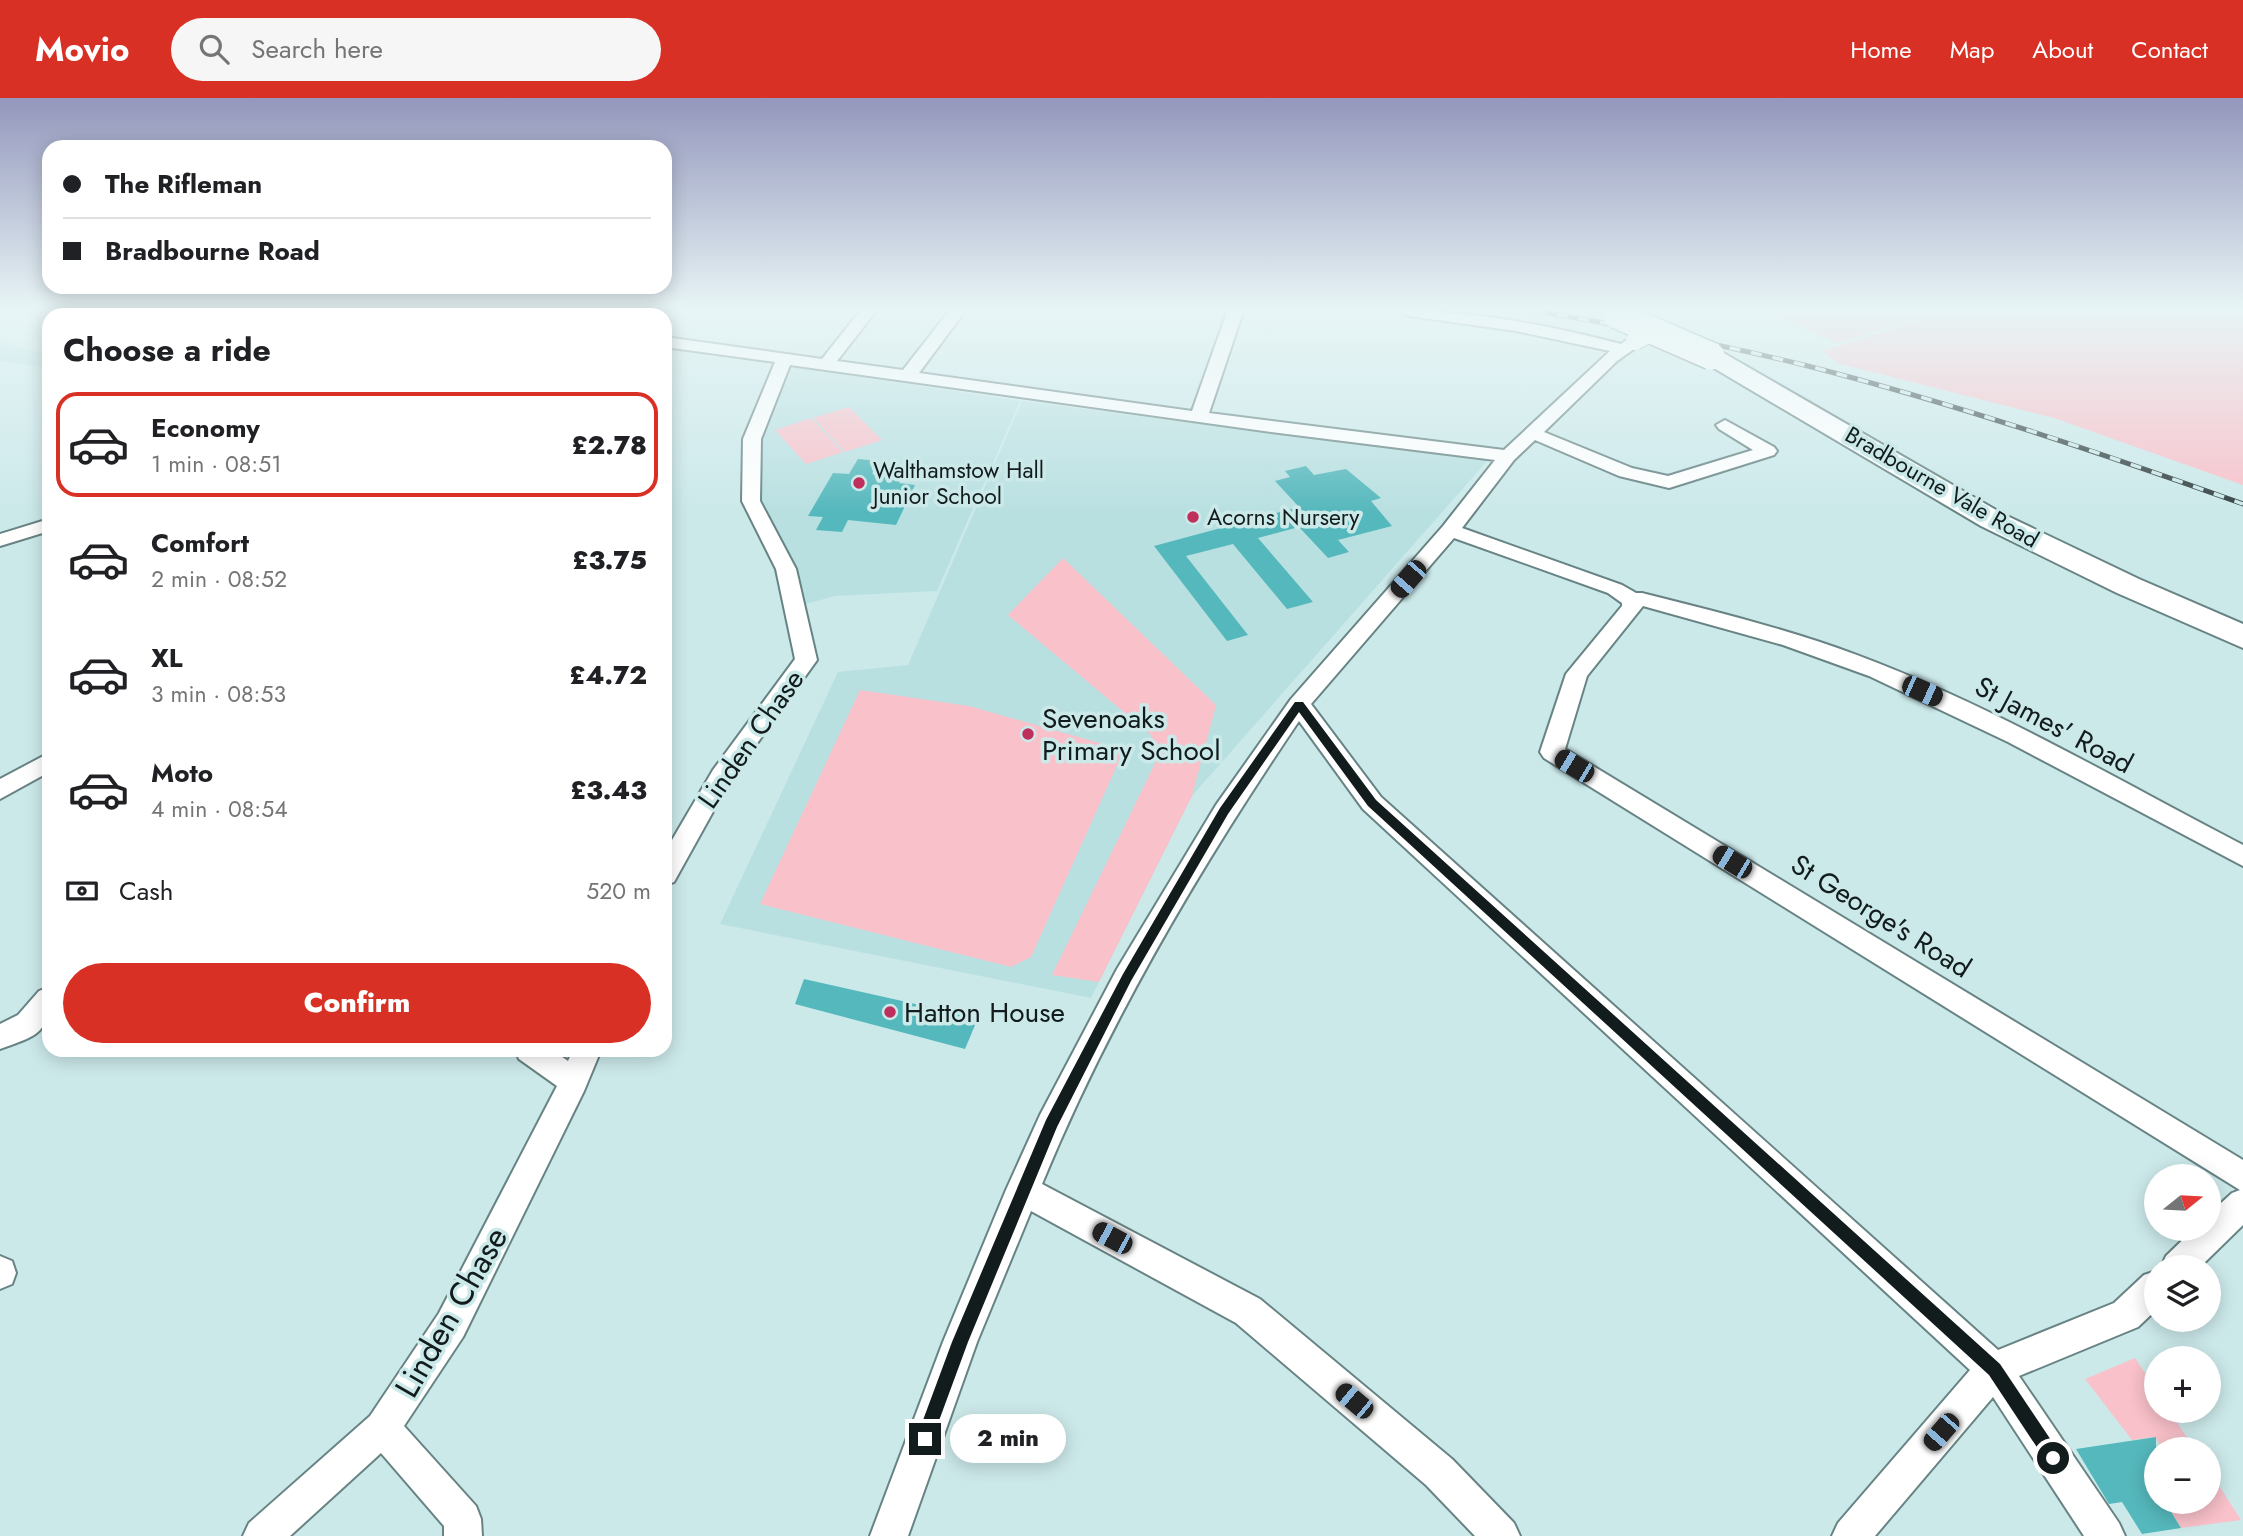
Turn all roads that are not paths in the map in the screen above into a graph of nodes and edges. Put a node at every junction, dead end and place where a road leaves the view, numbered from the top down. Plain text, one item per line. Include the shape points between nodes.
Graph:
1 (777, 378) edge
2 (915, 378) edge
3 (1212, 378) edge
4 (1594, 378) edge
5 (1750, 378) edge
6 (1199, 416) junction
7 (1725, 425) dead end
8 (1532, 433) junction
9 (1508, 456) junction
10 (42, 527) edge
11 (1450, 530) junction
12 (0, 540) edge
13 (1632, 600) junction
14 (2243, 637) edge
15 (1299, 705) junction
16 (42, 765) edge
17 (0, 790) edge
18 (2243, 856) edge
19 (672, 862) edge
20 (42, 1008) edge
21 (0, 1037) edge
22 (539, 1057) edge
23 (584, 1057) edge
24 (574, 1082) junction
25 (2243, 1177) edge
26 (1022, 1190) junction
27 (2243, 1204) edge
28 (2190, 1255) edge
29 (2144, 1298) edge
30 (1994, 1369) junction
31 (382, 1428) junction
32 (262, 1536) edge
33 (463, 1536) edge
34 (889, 1536) edge
35 (1501, 1536) edge
36 (1851, 1536) edge
37 (2106, 1536) edge

1 - 19 street, Linden Chase via 752,439 751,500 786,569 806,660 720,776
2 - 6 street
3 - 6 street
4 - 8 street
5 - 14 highway, Bradbourne Vale Road, bridge via 1992,520
6 - 9 street
7 - 8 street via 1768,451 1669,482 1626,472
8 - 9 street
9 - 11 street
10 - 12 street
11 - 13 street via 1615,589
11 - 15 street
13 - 18 street, St James' Road via 1797,642 1875,670 1969,712
13 - 25 street, St George's Road via 1633,607 1577,674 1552,752
15 - 26 street via 1224,811 1127,977
15 - 30 street via 1372,803
16 - 17 street
20 - 21 street via 29,1024
22 - 24 street
23 - 24 street, Linden Chase
24 - 31 street, Linden Chase via 451,1325
26 - 34 street
26 - 35 street via 1248,1311 1439,1472
27 - 28 street
29 - 30 street via 2126,1315
30 - 36 street
30 - 37 street
31 - 32 street, Linden Chase
31 - 33 street via 463,1519

